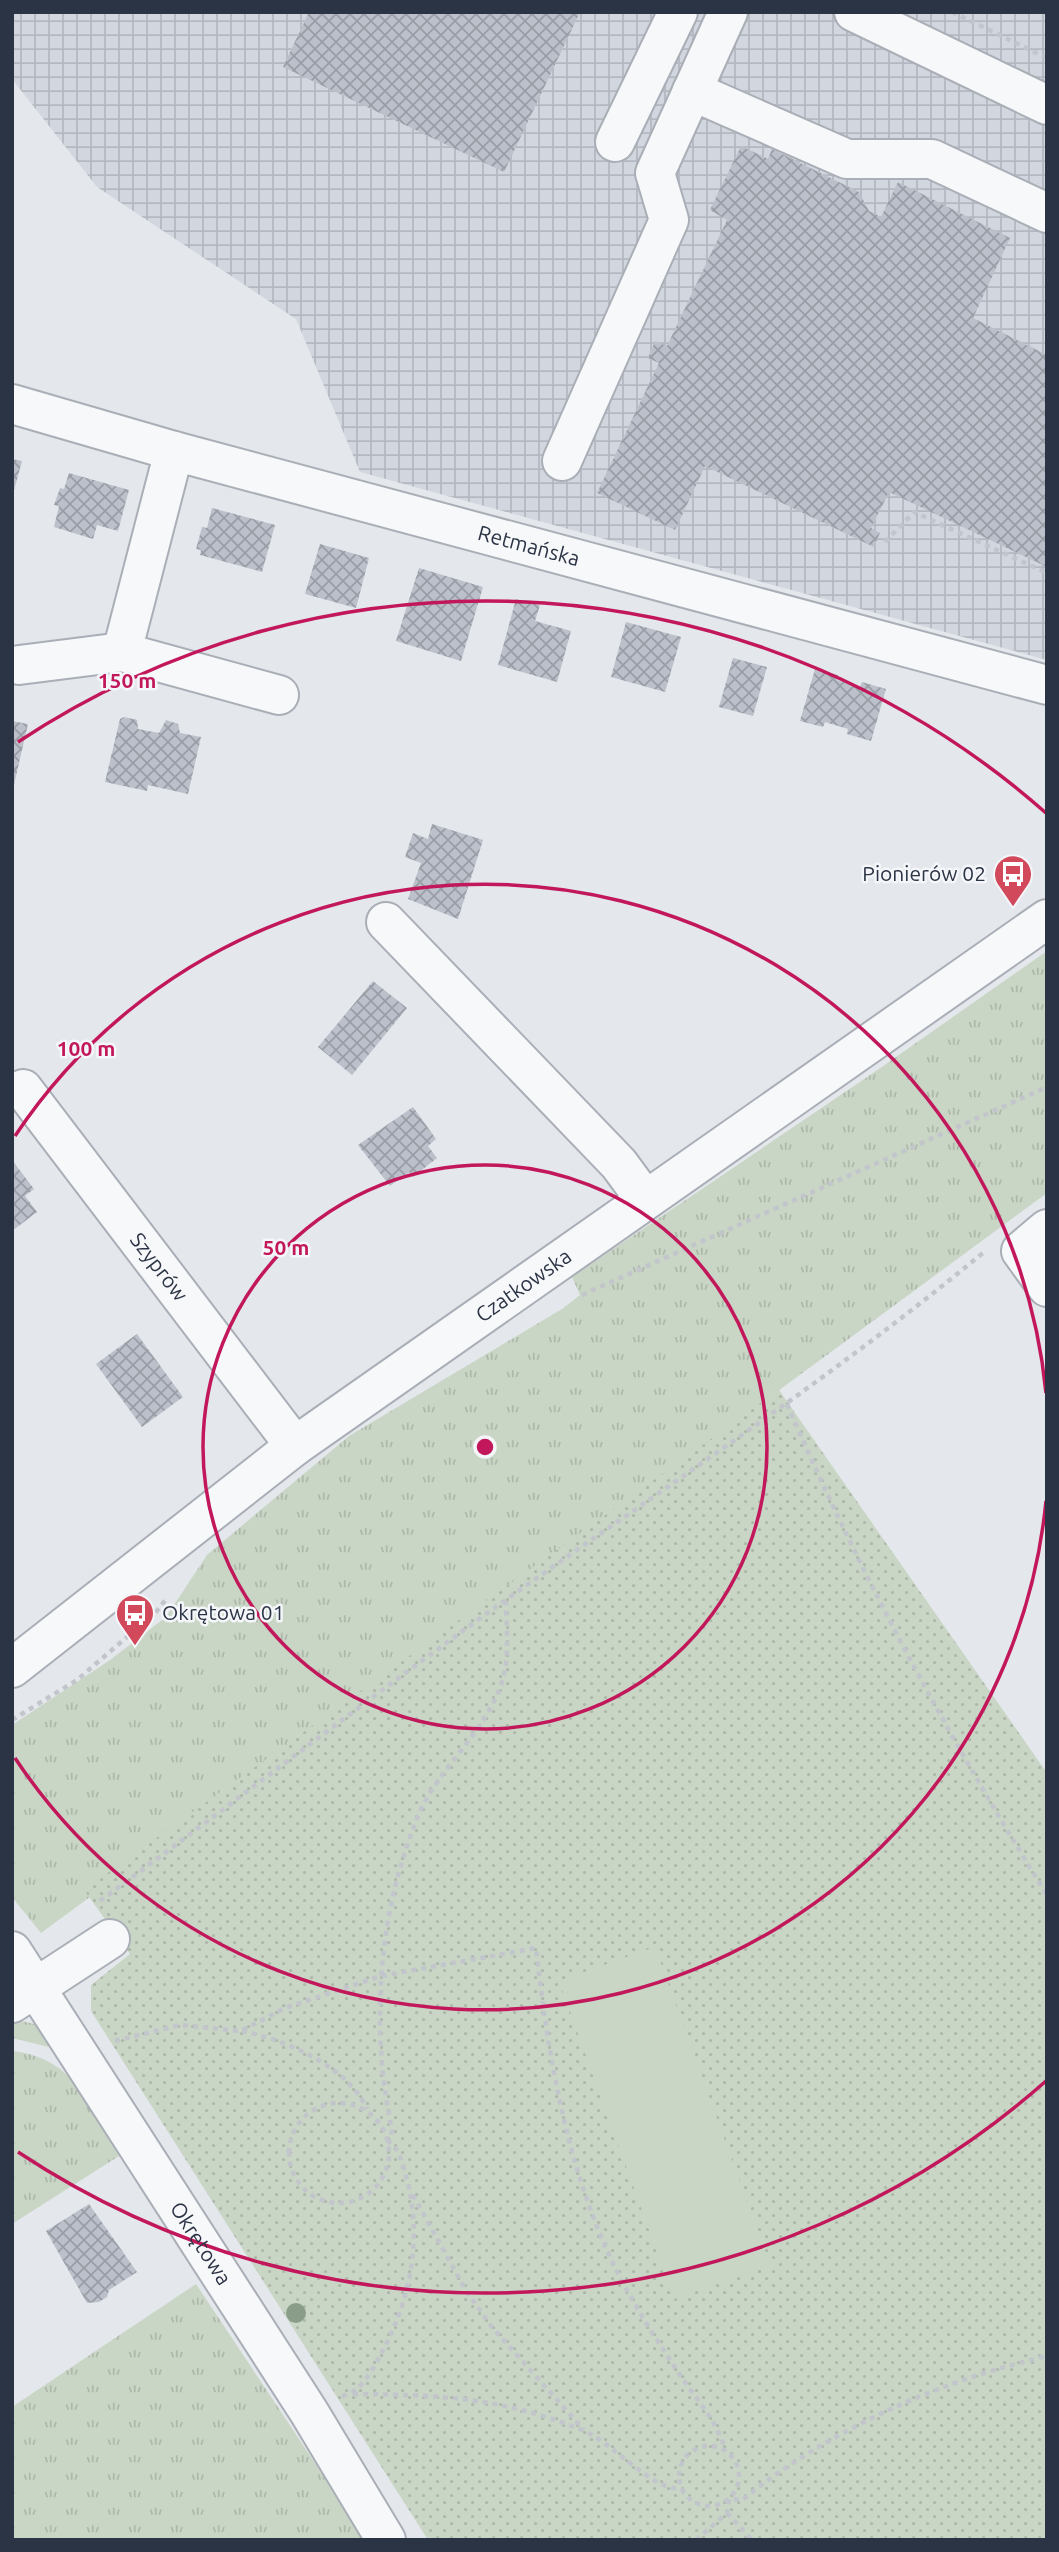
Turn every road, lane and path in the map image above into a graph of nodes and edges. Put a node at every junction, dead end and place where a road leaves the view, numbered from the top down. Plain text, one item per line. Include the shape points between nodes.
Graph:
1 (678, 12) edge
2 (728, 12) edge
3 (854, 12) edge
4 (952, 12) edge
5 (1047, 58) edge
6 (692, 90) junction
7 (1047, 105) edge
8 (615, 142) dead end
9 (1047, 214) edge
10 (12, 404) edge
11 (174, 451) junction
12 (562, 460) dead end
13 (885, 541) dead end
14 (1047, 573) edge
15 (122, 652) junction
16 (19, 665) dead end
17 (1047, 685) edge
18 (279, 695) dead end
19 (1047, 919) edge
20 (386, 922) dead end
21 (1047, 1087) edge
22 (23, 1089) dead end
23 (643, 1198) junction
24 (1021, 1241) edge
25 (522, 1286) junction
26 (1047, 1287) edge
27 (787, 1405) junction
28 (295, 1446) junction
29 (172, 1591) dead end
30 (506, 1600) junction
31 (12, 1668) edge
32 (12, 1720) edge
33 (1047, 1895) edge
34 (103, 1921) joint
35 (12, 1951) edge
36 (381, 1976) junction
37 (25, 1994) edge
38 (241, 2031) junction
39 (83, 2059) junction
40 (368, 2111) junction
41 (389, 2141) junction
42 (411, 2192) junction
43 (1047, 2356) edge
44 (352, 2394) junction
45 (309, 2412) junction
46 (584, 2431) junction
47 (725, 2452) junction
48 (682, 2489) junction
49 (729, 2499) junction
50 (727, 2513) junction
51 (386, 2540) edge
52 (696, 2540) edge
53 (752, 2540) edge

1 - 8 street
2 - 6 street
3 - 7 street
4 - 5 path
6 - 9 street via 848,159 932,159
6 - 12 street via 655,173 669,220
10 - 11 street, Retmańska
11 - 15 street
11 - 17 street, Retmańska
13 - 14 path via 914,512
15 - 16 street
15 - 18 street
19 - 23 street, Czatkowska
20 - 23 street via 619,1164
21 - 25 path via 564,1303
22 - 28 street, Szyprów
23 - 25 street, Czatkowska
24 - 26 street
24 - 27 path
25 - 28 street, Czatkowska
27 - 30 path
27 - 33 path via 904,1654
28 - 31 street, Czatkowska
29 - 32 path via 156,1612 77,1680
30 - 34 path
30 - 36 path via 505,1671 489,1708 419,1814 394,1893
34 - 37 street
35 - 37 street, Okrętowa
36 - 38 path via 285,2008
36 - 41 path via 379,2054 392,2130
36 - 47 path via 536,1948 570,2150 592,2209 612,2262 679,2374 722,2435
37 - 39 street, Okrętowa
38 - 39 path via 180,2025 111,2042
38 - 40 path via 277,2040 310,2057 350,2086
39 - 45 street, Okrętowa
40 - 41 path
40 - 41 path via 336,2102 307,2113 293,2132 289,2155 300,2184 327,2202 359,2199 383,2179
41 - 42 path via 397,2147
42 - 44 path via 411,2278 403,2309 372,2372
42 - 46 path via 491,2326
43 - 49 path via 987,2370 913,2399 815,2447 742,2500
44 - 45 path via 329,2399
44 - 46 path via 472,2398
45 - 51 street, Okrętowa
46 - 48 path via 652,2477
47 - 48 path via 703,2447 687,2456 679,2474
47 - 49 path via 739,2471
48 - 49 path via 700,2505 711,2507
49 - 50 path
50 - 52 path
50 - 53 path

